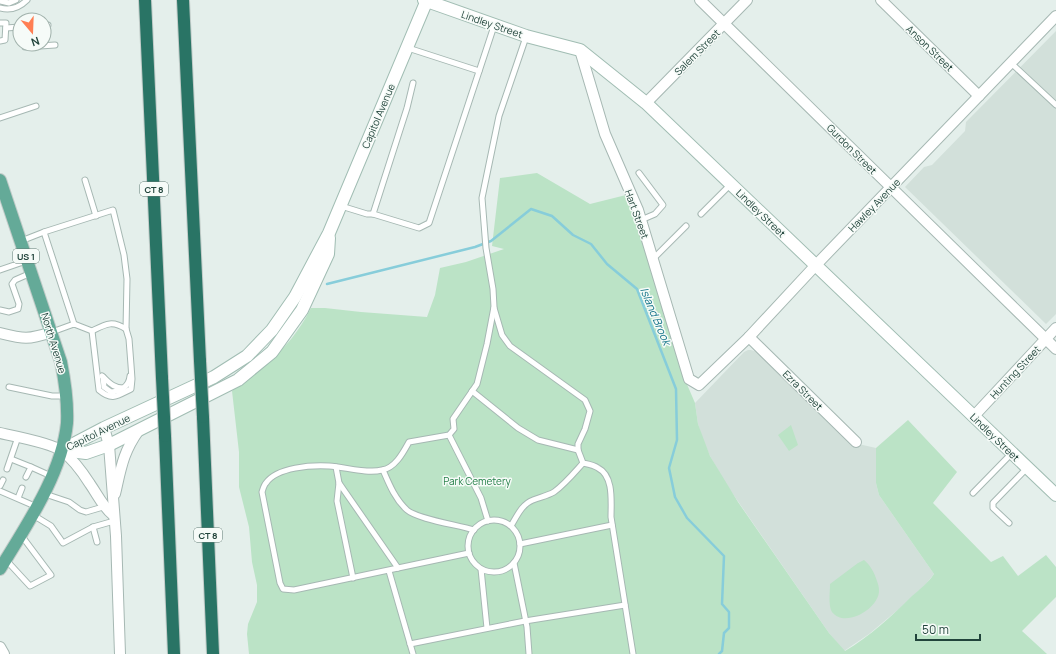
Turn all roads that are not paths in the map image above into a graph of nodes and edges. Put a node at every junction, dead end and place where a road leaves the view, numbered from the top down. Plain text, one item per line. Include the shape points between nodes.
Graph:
1 (16, 0) edge
2 (27, 0) edge
3 (145, 0) edge
4 (183, 0) edge
5 (426, 0) edge
6 (700, 0) edge
7 (747, 0) edge
8 (881, 0) edge
9 (0, 1) edge
10 (0, 8) edge
11 (1056, 16) edge
12 (0, 23) edge
13 (725, 24) junction
14 (494, 25) junction
15 (6, 28) junction
16 (12, 28) edge
17 (526, 36) junction
18 (0, 41) edge
19 (52, 45) edge
20 (55, 45) dead end
21 (407, 48) junction
22 (580, 50) junction
23 (1011, 63) junction
24 (479, 71) junction
25 (413, 83) dead end
26 (979, 96) junction
27 (646, 103) junction
28 (1056, 105) edge
29 (36, 106) dead end
30 (0, 118) edge
31 (639, 173) dead end
32 (0, 180) edge
33 (85, 180) dead end
34 (731, 184) junction
35 (891, 187) junction
36 (340, 206) junction
37 (373, 214) junction
38 (701, 214) dead end
39 (96, 216) junction
40 (641, 220) junction
41 (686, 226) dead end
42 (44, 232) junction
43 (329, 233) junction
44 (21, 241) junction
45 (27, 260) junction
46 (653, 260) junction
47 (815, 266) junction
48 (0, 270) edge
49 (31, 273) junction
50 (494, 307) junction
51 (0, 310) edge
52 (74, 324) junction
53 (1056, 328) edge
54 (92, 330) junction
55 (126, 330) junction
56 (52, 332) junction
57 (0, 334) edge
58 (749, 337) junction
59 (1046, 339) junction
60 (1056, 349) edge
61 (131, 365) junction
62 (97, 368) junction
63 (689, 380) joint
64 (9, 387) dead end
65 (472, 391) junction
66 (67, 396) junction
67 (974, 416) junction
68 (104, 428) junction
69 (140, 429) junction
70 (0, 433) edge
71 (449, 435) junction
72 (18, 437) junction
73 (856, 442) dead end
74 (109, 445) junction
75 (62, 450) junction
76 (578, 450) junction
77 (1012, 453) junction
78 (11, 459) junction
79 (583, 463) junction
80 (31, 467) junction
81 (336, 467) junction
82 (1027, 468) junction
83 (7, 469) dead end
84 (383, 470) junction
85 (51, 476) junction
86 (26, 477) dead end
87 (2, 480) dead end
88 (339, 483) junction
89 (0, 486) edge
90 (22, 488) dead end
91 (0, 491) edge
92 (973, 493) dead end
93 (44, 494) junction
94 (1056, 495) edge
95 (18, 498) junction
96 (103, 507) junction
97 (35, 511) junction
98 (114, 519) junction
99 (488, 520) junction
100 (1009, 523) dead end
101 (612, 525) junction
102 (511, 526) junction
103 (93, 527) junction
104 (474, 530) junction
105 (21, 535) junction
106 (97, 542) dead end
107 (520, 544) junction
108 (469, 553) junction
109 (514, 563) junction
110 (3, 565) edge
111 (398, 568) junction
112 (481, 569) junction
113 (388, 571) junction
114 (353, 578) junction
115 (625, 605) junction
116 (525, 621) junction
117 (487, 628) junction
118 (410, 644) junction
119 (0, 647) edge
120 (4, 654) edge
121 (120, 654) edge
122 (174, 654) edge
123 (214, 654) edge
124 (413, 654) edge
125 (529, 654) edge
126 (633, 654) edge

1 - 9 lane via 9,3
2 - 10 lane via 16,8
3 - 122 highway, CT 8, bridge
4 - 123 highway, CT 8, bridge
5 - 14 main road, Lindley Street
5 - 21 main road, Capitol Avenue
6 - 13 street, Gurdon Street
7 - 13 street, Salem Street
8 - 26 street, Anson Street
11 - 23 street, Hawley Avenue
12 - 15 lane via 6,23
13 - 27 street, Salem Street
13 - 35 street, Gurdon Street
14 - 17 main road, Lindley Street
14 - 24 lane
15 - 16 lane
15 - 18 lane via 6,40
17 - 22 main road, Lindley Street
17 - 50 lane via 499,116 482,198 484,238
19 - 20 lane
21 - 24 lane
21 - 36 main road, Capitol Avenue
22 - 27 main road, Lindley Street
22 - 40 street, Hart Street via 605,134
23 - 26 street, Hawley Avenue
23 - 28 lane
24 - 37 lane via 429,223 419,228
25 - 37 lane
26 - 35 street, Hawley Avenue
27 - 34 main road, Lindley Street
29 - 30 lane
31 - 40 lane via 663,206 655,214
32 - 44 main road, North Avenue / US 1
33 - 39 lane
34 - 38 lane
34 - 47 main road, Lindley Street
35 - 47 street, Hawley Avenue
35 - 59 street, Gurdon Street
36 - 37 lane
36 - 43 main road, Capitol Avenue
39 - 42 lane
39 - 55 lane via 113,210 115,217 127,279
40 - 46 street, Hart Street
41 - 46 lane
42 - 44 lane
42 - 52 lane
43 - 68 main road, Capitol Avenue via 295,297 272,330 247,356 214,377
43 - 69 main road, Capitol Avenue via 328,254 302,310 272,352 238,380
44 - 45 main road, North Avenue / US 1
45 - 48 lane
45 - 49 main road, North Avenue / US 1
46 - 63 street, Hart Street
47 - 58 street, Hawley Avenue
47 - 67 main road, Lindley Street
49 - 51 lane via 12,284 19,304 18,309 9,312
49 - 56 main road, North Avenue / US 1
50 - 65 lane via 477,384
50 - 76 lane via 502,335 510,346 585,400 590,411
52 - 54 lane
52 - 56 lane
53 - 59 street, Hunting Street
54 - 55 lane via 109,323
54 - 62 lane
55 - 61 lane
56 - 57 street via 23,339
56 - 66 main road, North Avenue / US 1
58 - 63 street, Hawley Avenue via 699,385
58 - 73 street, Ezra Street
59 - 60 street, Gurdon Street
59 - 67 street, Hunting Street
61 - 62 lane via 130,380 124,388 112,385
61 - 62 lane via 131,390 115,397 107,396 99,390
64 - 66 lane via 52,396
65 - 71 lane via 453,419 454,429
65 - 76 lane via 518,428 538,440
66 - 75 main road, North Avenue / US 1
67 - 77 main road, Lindley Street
68 - 74 street
68 - 75 main road, Capitol Avenue
69 - 74 main road, Capitol Avenue
69 - 98 street via 122,461 115,494
70 - 72 street
71 - 84 lane via 409,442 394,465
71 - 99 lane via 481,498
72 - 75 street
72 - 78 lane
74 - 75 main road, Capitol Avenue via 86,453
74 - 98 street
75 - 85 main road, North Avenue / US 1
75 - 96 street via 81,471
76 - 79 lane
77 - 82 main road, Lindley Street
77 - 92 lane
78 - 80 lane
78 - 83 lane
79 - 101 lane via 599,468 607,476 611,495
79 - 102 lane via 554,492 531,500 522,508
80 - 85 lane
80 - 86 lane
81 - 84 lane
81 - 88 lane
81 - 114 lane via 292,468 266,483 262,492 280,582 284,589 294,590
82 - 94 main road, Lindley Street
82 - 100 lane via 993,503 993,508
84 - 104 lane via 397,499 408,511 425,518
85 - 93 main road, North Avenue / US 1
87 - 89 lane
88 - 111 lane
88 - 114 lane via 337,501
90 - 95 lane
91 - 95 lane
93 - 96 lane via 69,502 86,512
93 - 97 main road, North Avenue / US 1
95 - 97 lane
96 - 98 street
97 - 103 lane via 51,526 63,543
97 - 105 main road, North Avenue / US 1
98 - 103 lane
98 - 121 street
99 - 102 lane via 498,520
99 - 104 lane
101 - 107 lane
101 - 115 lane
102 - 107 lane via 516,531
103 - 106 lane
104 - 108 lane via 468,544
105 - 110 main road, North Avenue / US 1
105 - 110 lane via 51,575 30,586
107 - 109 lane via 521,549
108 - 111 lane
108 - 112 lane
109 - 112 lane via 504,571 494,573
109 - 116 lane
111 - 113 lane
112 - 117 lane
113 - 114 lane
113 - 118 lane
115 - 116 lane
115 - 126 lane
116 - 117 lane
116 - 125 lane
117 - 118 lane
118 - 124 lane
119 - 120 street

